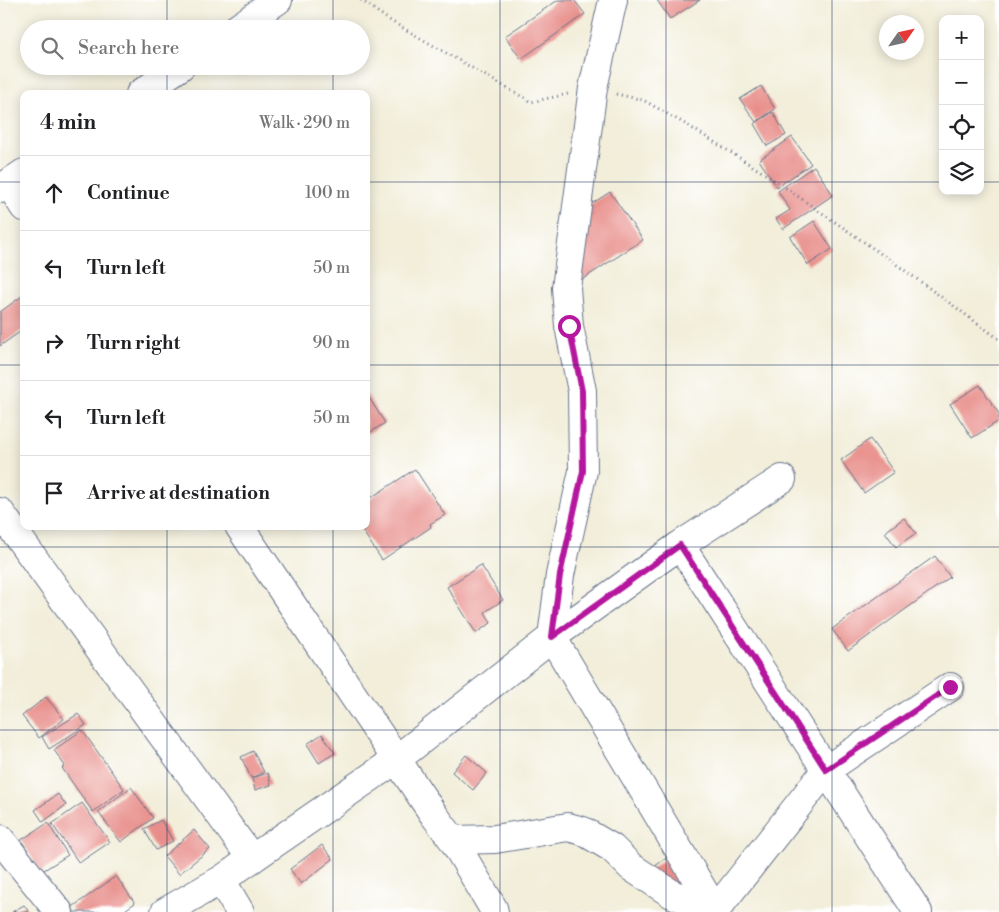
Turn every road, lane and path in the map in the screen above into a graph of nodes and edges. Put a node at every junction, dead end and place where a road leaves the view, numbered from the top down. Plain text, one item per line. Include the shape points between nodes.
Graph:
1 (278, 0) edge
2 (361, 0) edge
3 (613, 0) edge
4 (249, 20) edge
5 (167, 75) edge
6 (593, 88) junction
7 (146, 90) edge
8 (11, 182) edge
9 (20, 199) edge
10 (999, 339) edge
11 (782, 478) dead end
12 (0, 512) edge
13 (242, 530) edge
14 (680, 545) junction
15 (552, 637) junction
16 (950, 687) dead end
17 (397, 760) junction
18 (826, 770) junction
19 (0, 839) edge
20 (453, 840) junction
21 (252, 859) junction
22 (221, 880) junction
23 (59, 912) edge
24 (165, 912) edge
25 (240, 912) edge
26 (494, 912) edge
27 (716, 912) edge
28 (918, 912) edge

1 - 4 street
2 - 6 path via 389,20 531,102
3 - 6 street
5 - 7 street
6 - 10 path via 643,100 687,124 786,188
6 - 15 street via 566,288 569,326 582,391 583,471 560,575
8 - 9 street
11 - 14 street
12 - 21 street
13 - 17 street
14 - 15 street
14 - 18 street
15 - 17 street
15 - 27 street
16 - 18 street
17 - 20 street
17 - 21 street
18 - 27 street
18 - 28 street
19 - 23 street
20 - 26 street
20 - 27 street via 495,839 568,827 583,831 612,848 631,867 672,894
21 - 22 street
22 - 24 street
22 - 25 street

